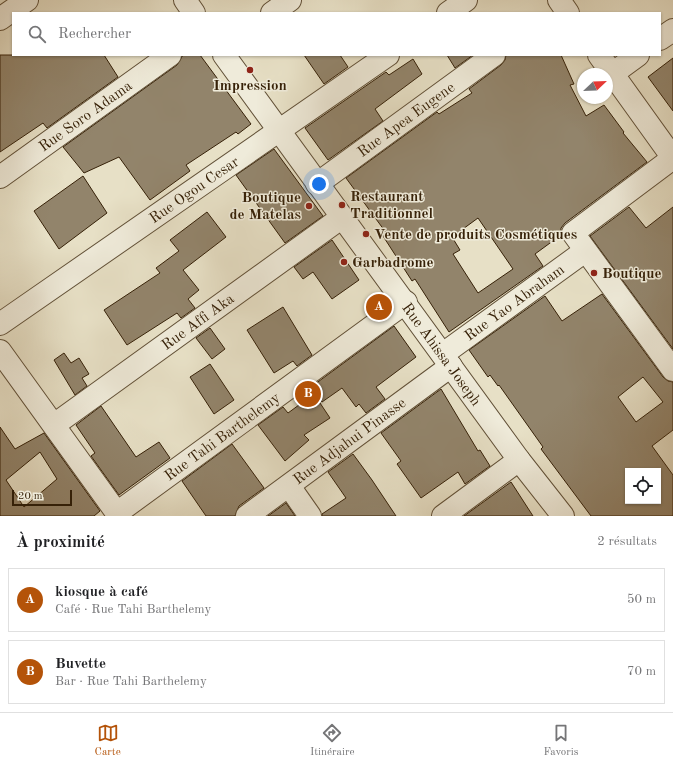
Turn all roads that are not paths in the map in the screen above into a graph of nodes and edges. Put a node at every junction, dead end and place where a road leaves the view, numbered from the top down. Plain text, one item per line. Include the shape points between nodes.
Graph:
1 (27, 0) edge
2 (185, 0) edge
3 (290, 0) edge
4 (466, 0) edge
5 (193, 12) edge
6 (273, 12) edge
7 (449, 12) edge
8 (0, 19) edge
9 (673, 30) edge
10 (661, 38) edge
11 (169, 56) edge
12 (225, 56) edge
13 (387, 56) edge
14 (493, 56) edge
15 (600, 56) edge
16 (637, 56) edge
17 (608, 68) edge
18 (613, 73) edge
19 (613, 75) edge
20 (279, 131) junction
21 (673, 158) edge
22 (0, 176) edge
23 (317, 184) junction
24 (341, 218) junction
25 (585, 251) junction
26 (406, 302) junction
27 (0, 324) edge
28 (0, 351) edge
29 (447, 360) junction
30 (673, 370) edge
31 (54, 426) junction
32 (519, 460) junction
33 (289, 486) junction
34 (118, 515) edge
35 (247, 516) edge
36 (310, 516) edge
37 (443, 516) edge
38 (561, 516) edge

1 - 8 street
2 - 5 street
3 - 6 street
4 - 7 street
9 - 10 street
11 - 22 street, Rue Soro Adama
12 - 20 street, Rue Ahissa Joseph
13 - 20 street, Rue Ogou Cesar
14 - 23 street, Rue Apea Eugene
15 - 17 street
16 - 18 street
19 - 21 street
20 - 23 street, Rue Ahissa Joseph
20 - 27 street, Rue Ogou Cesar
21 - 25 street via 573,234
23 - 24 street, Rue Ahissa Joseph
24 - 26 street, Rue Ahissa Joseph
24 - 31 street, Rue Affi Aka
25 - 29 street, Rue Yao Abraham
25 - 30 street
26 - 29 street, Rue Ahissa Joseph
26 - 34 street, Rue Tahi Barthelemy
28 - 31 street
29 - 32 street, Rue Ahissa Joseph
29 - 33 street, Rue Adjahui Pinasse
31 - 34 street
32 - 37 street
32 - 38 street, Rue Ahissa Joseph
33 - 35 street, Rue Adjahui Pinasse
33 - 36 street

